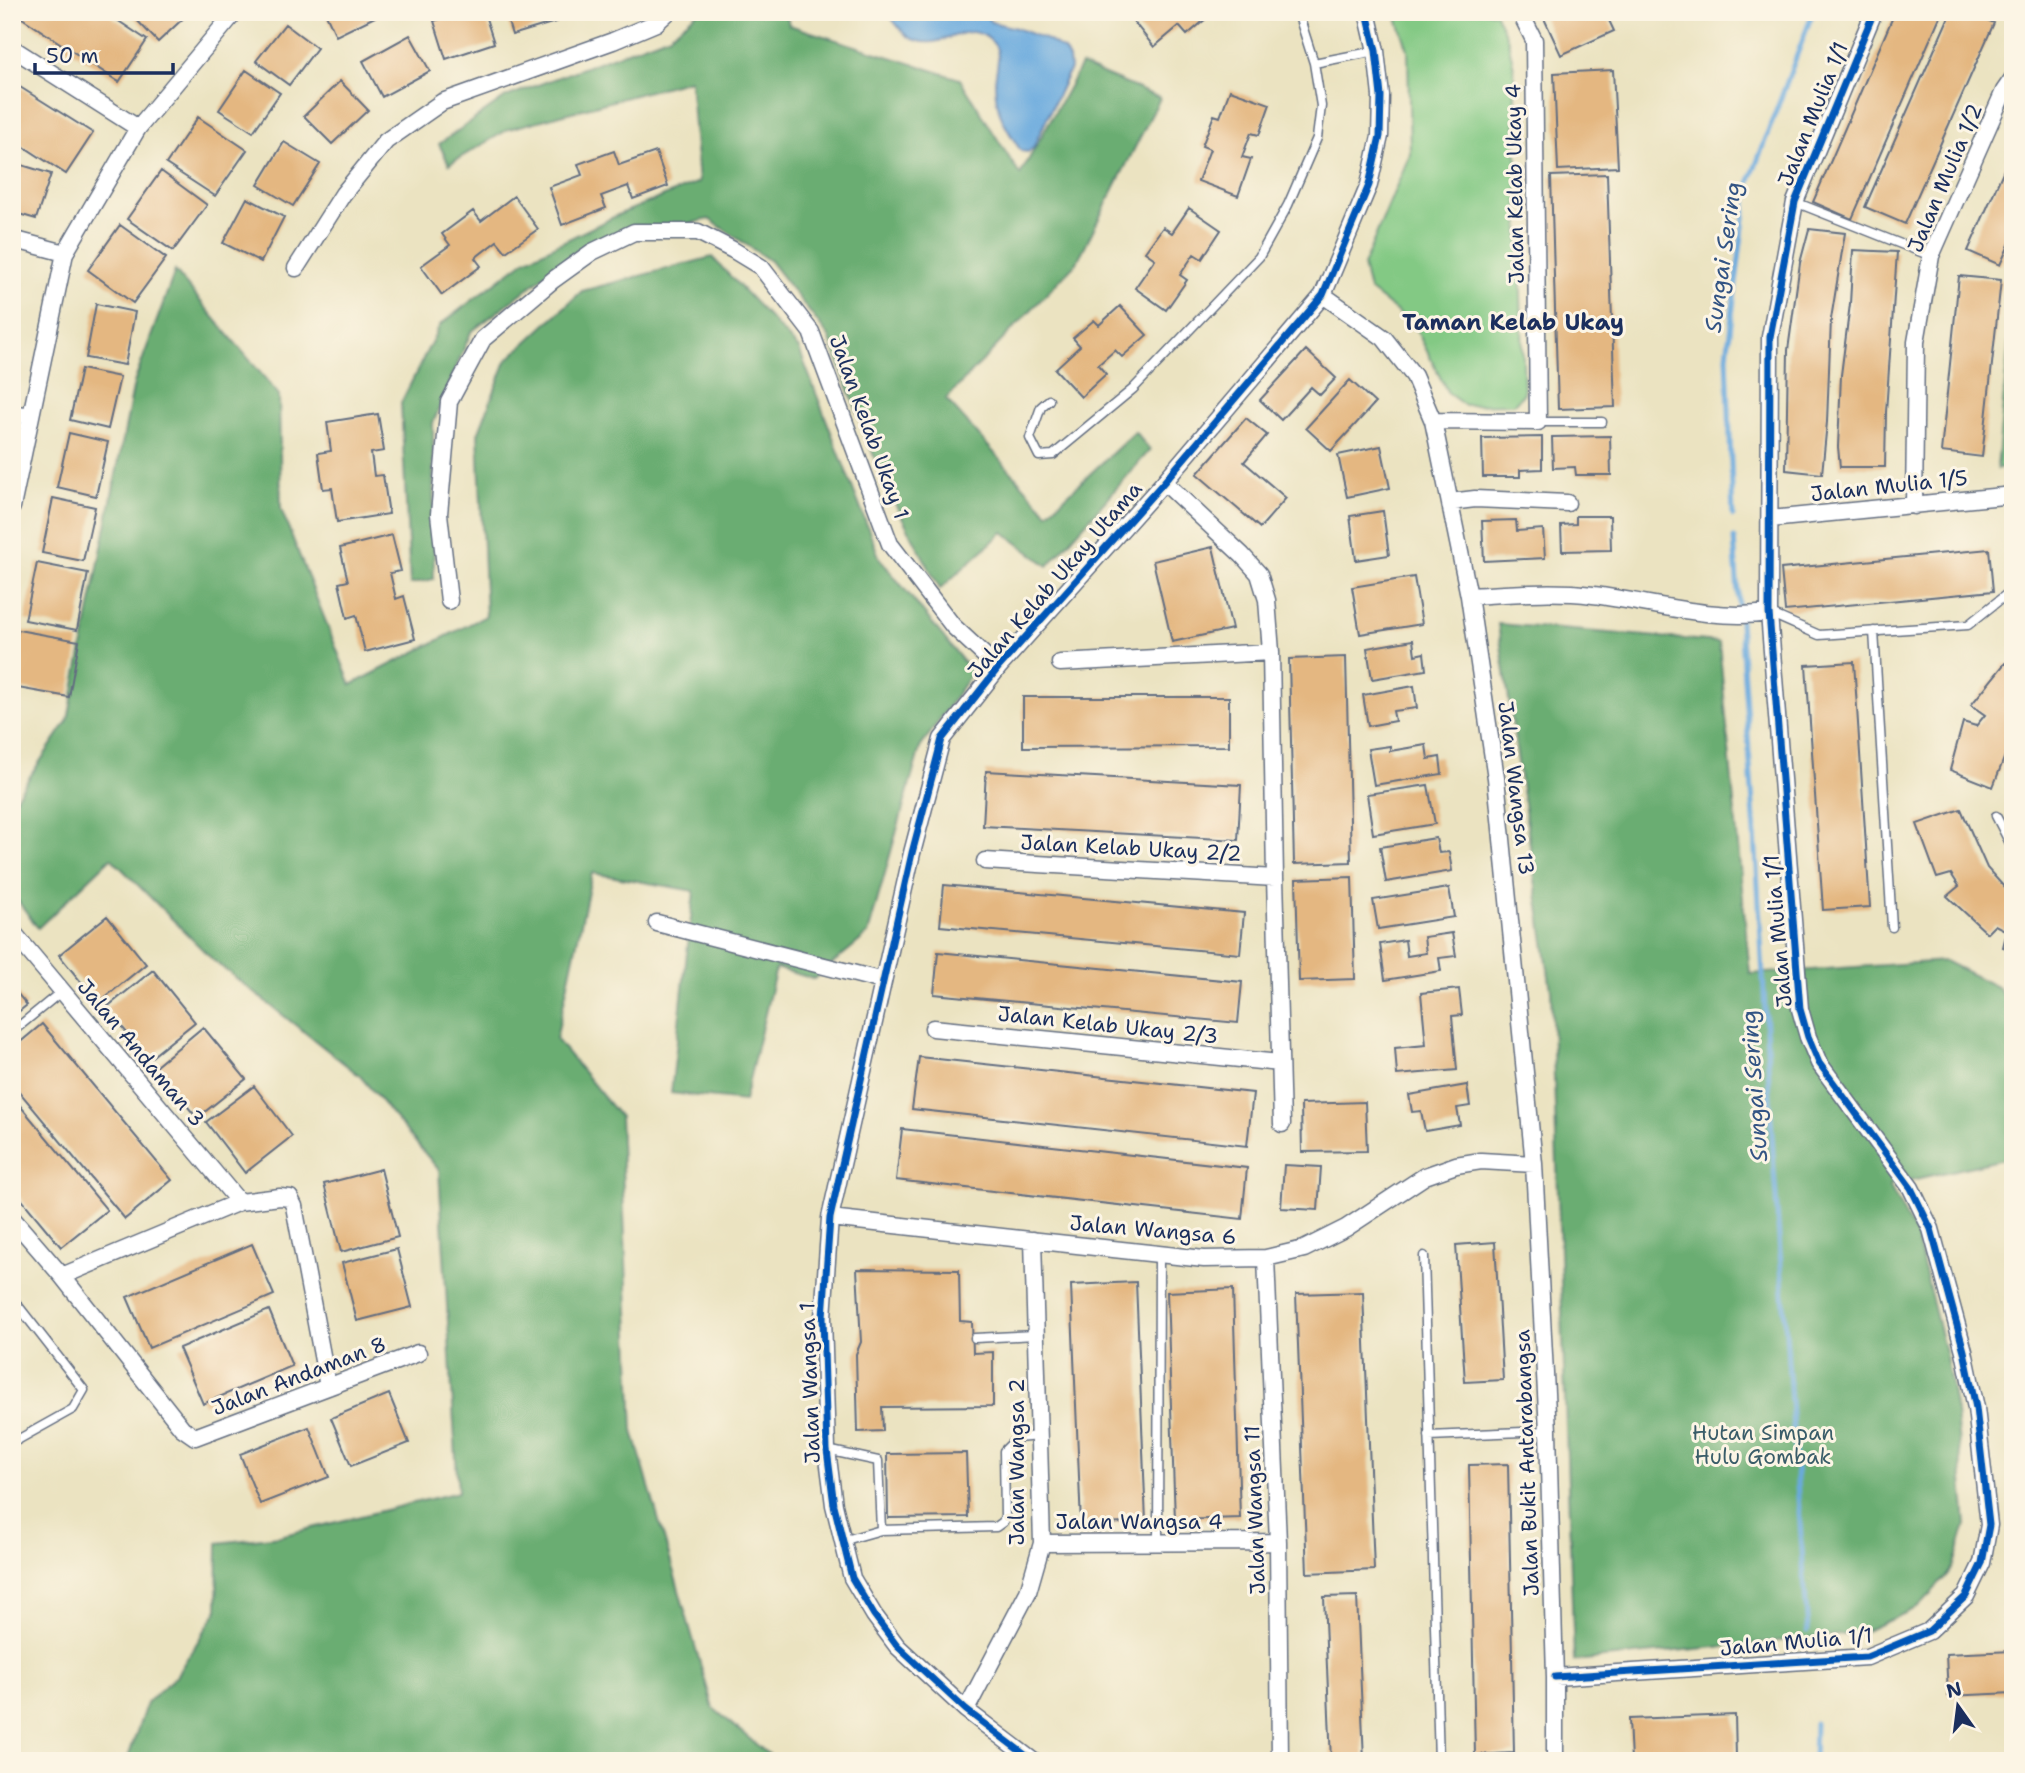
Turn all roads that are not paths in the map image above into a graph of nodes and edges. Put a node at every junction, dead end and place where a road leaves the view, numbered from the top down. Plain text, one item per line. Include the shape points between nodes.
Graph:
1 (235, 12) edge
2 (668, 12) edge
3 (1367, 12) edge
4 (1520, 12) edge
5 (1874, 12) edge
6 (1300, 19) dead end
7 (12, 48) edge
8 (1376, 51) junction
9 (1314, 63) junction
10 (2013, 78) edge
11 (138, 128) junction
12 (1796, 202) junction
13 (12, 239) edge
14 (65, 253) junction
15 (1931, 256) junction
16 (296, 268) dead end
17 (1323, 295) junction
18 (1049, 400) dead end
19 (12, 413) edge
20 (30, 416) junction
21 (1433, 421) junction
22 (1538, 422) junction
23 (1602, 422) dead end
24 (1164, 482) junction
25 (2013, 495) edge
26 (1450, 502) junction
27 (1567, 503) dead end
28 (1914, 506) junction
29 (12, 507) edge
30 (1770, 519) junction
31 (2012, 590) edge
32 (1469, 596) junction
33 (449, 601) dead end
34 (1761, 614) junction
35 (1874, 631) junction
36 (1271, 652) junction
37 (1060, 663) dead end
38 (998, 668) junction
39 (1996, 816) dead end
40 (2013, 849) edge
41 (985, 861) dead end
42 (1275, 878) junction
43 (657, 923) dead end
44 (1892, 927) dead end
45 (12, 931) edge
46 (883, 981) junction
47 (62, 991) junction
48 (933, 1028) dead end
49 (12, 1032) edge
50 (1280, 1063) junction
51 (1282, 1124) dead end
52 (1534, 1164) junction
53 (239, 1202) junction
54 (12, 1217) edge
55 (830, 1218) junction
56 (1033, 1240) junction
57 (1159, 1254) junction
58 (1424, 1256) dead end
59 (1266, 1258) junction
60 (62, 1276) junction
61 (12, 1298) edge
62 (1036, 1335) junction
63 (975, 1338) dead end
64 (418, 1353) dead end
65 (328, 1387) junction
66 (1548, 1431) junction
67 (1039, 1436) junction
68 (1429, 1436) junction
69 (12, 1443) edge
70 (827, 1450) junction
71 (881, 1530) junction
72 (842, 1541) junction
73 (1158, 1542) junction
74 (1278, 1542) junction
75 (1042, 1543) junction
76 (1555, 1677) junction
77 (966, 1710) junction
78 (1033, 1761) edge
79 (1280, 1761) edge
80 (1439, 1761) edge
81 (1555, 1761) edge

1 - 11 street
2 - 16 street via 656,23 613,41 442,102 386,141 343,194
3 - 8 street, Jalan Kelab Ukay Utama
4 - 22 street, Jalan Kelab Ukay 4 via 1534,40
5 - 12 street, Jalan Mulia 1/1
6 - 9 lane
7 - 11 street
8 - 9 lane
8 - 17 street, Jalan Kelab Ukay Utama via 1380,136 1369,185
9 - 18 lane via 1321,107 1317,138 1259,257 1133,389 1053,456 1039,456 1030,438 1041,408
10 - 15 street, Jalan Mulia 1/2
11 - 14 street
12 - 15 lane
12 - 30 street, Jalan Mulia 1/1 via 1770,337
13 - 14 street
14 - 20 street
15 - 28 street, Jalan Mulia 1/2 via 1916,342
17 - 21 street, Jalan Wangsa 13 via 1384,338 1414,376
17 - 24 street, Jalan Kelab Ukay Utama
19 - 20 street
20 - 29 street
21 - 22 street
21 - 26 street, Jalan Wangsa 13
22 - 23 lane
24 - 36 street, Jalan Kelab Ukay Utama via 1259,574 1267,600
24 - 38 street, Jalan Kelab Ukay Utama
25 - 28 street, Jalan Mulia 1/5
26 - 27 street
26 - 32 street, Jalan Wangsa 13
28 - 30 street, Jalan Mulia 1/5
30 - 34 street, Jalan Mulia 1/1
31 - 35 lane via 1968,625
32 - 34 street via 1591,595 1712,614
32 - 52 street, Jalan Wangsa 13 via 1496,778
33 - 38 street, Jalan Kelab Ukay 1 via 439,514 449,402 483,339 592,252 634,232 698,232 761,267 811,332 890,544 953,626
34 - 35 lane via 1819,635
34 - 76 street, Jalan Mulia 1/1 via 1800,1009 1819,1063 1911,1188 1931,1229 1976,1408 1987,1538 1982,1563 1966,1596 1929,1631 1867,1657
35 - 44 lane
36 - 37 street
36 - 42 street, Jalan Kelab Ukay Utama
38 - 46 street, Jalan Kelab Ukay Utama via 942,739
39 - 40 lane
41 - 42 street, Jalan Kelab Ukay 2/2
42 - 50 street, Jalan Kelab Ukay Utama
43 - 46 street
45 - 47 street, Jalan Andaman 3
46 - 55 street, Jalan Kelab Ukay Utama
47 - 49 lane
47 - 53 street, Jalan Andaman 3
48 - 50 street, Jalan Kelab Ukay 2/3
50 - 51 street, Jalan Kelab Ukay Utama
52 - 59 street, Jalan Wangsa 6 via 1481,1161 1435,1172 1346,1228 1304,1249
52 - 66 street, Jalan Bukit Antarabangsa
53 - 60 street
53 - 65 street via 280,1197 290,1198 294,1206
54 - 60 street
55 - 56 street, Jalan Wangsa 6
55 - 70 street, Jalan Wangsa 1 via 823,1317
56 - 57 street, Jalan Wangsa 6
56 - 62 street, Jalan Wangsa 2
57 - 59 street, Jalan Wangsa 6
57 - 73 lane
58 - 68 lane
59 - 74 street, Jalan Wangsa 11
60 - 65 street, Jalan Andaman 8 via 182,1428 195,1437
61 - 69 lane via 84,1391 73,1409
62 - 63 lane
62 - 67 street, Jalan Wangsa 2
64 - 65 street, Jalan Andaman 8
66 - 68 lane
66 - 76 street, Jalan Bukit Antarabangsa
67 - 71 lane via 1017,1438 1004,1451 1005,1517 996,1527
67 - 75 street, Jalan Wangsa 2
68 - 80 lane
70 - 71 lane via 878,1461
70 - 72 street, Jalan Wangsa 1
71 - 72 lane
72 - 77 street, Jalan Wangsa 1 via 852,1578 874,1615 897,1646
73 - 74 street, Jalan Wangsa 4
73 - 75 street, Jalan Wangsa 4
74 - 79 street, Jalan Wangsa 11
75 - 77 street, Jalan Wangsa 2 via 1028,1592
76 - 81 street, Jalan Bukit Antarabangsa
77 - 78 street, Jalan Wangsa 1

